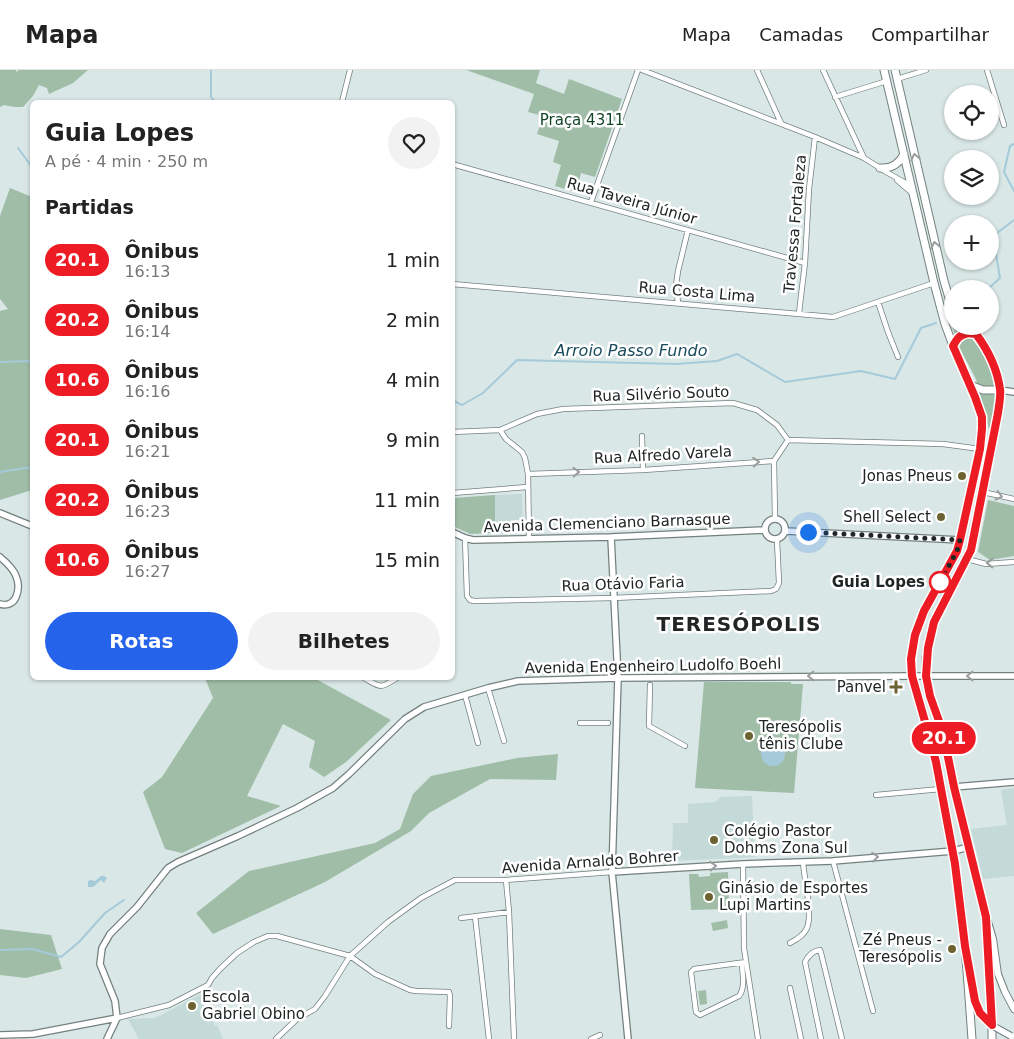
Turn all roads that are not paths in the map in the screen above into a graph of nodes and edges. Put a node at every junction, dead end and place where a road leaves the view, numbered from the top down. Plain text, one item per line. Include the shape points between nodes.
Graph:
1 (350, 70) edge
2 (638, 70) edge
3 (642, 70) edge
4 (756, 70) edge
5 (823, 70) edge
6 (884, 70) edge
7 (894, 70) edge
8 (926, 70) edge
9 (987, 70) edge
10 (897, 79) junction
11 (887, 81) junction
12 (835, 97) junction
13 (342, 100) edge
14 (782, 124) junction
15 (1004, 125) dead end
16 (815, 137) junction
17 (904, 154) junction
18 (864, 158) junction
19 (455, 165) edge
20 (880, 168) junction
21 (888, 173) junction
22 (912, 186) junction
23 (914, 194) junction
24 (591, 202) junction
25 (926, 205) junction
26 (688, 230) junction
27 (805, 263) junction
28 (944, 281) edge
29 (934, 283) junction
30 (455, 284) edge
31 (878, 302) junction
32 (678, 303) junction
33 (799, 313) junction
34 (960, 335) edge
35 (977, 335) edge
36 (953, 346) junction
37 (898, 357) dead end
38 (970, 385) junction
39 (1000, 390) junction
40 (1014, 392) edge
41 (500, 430) junction
42 (455, 432) edge
43 (642, 436) dead end
44 (788, 440) junction
45 (980, 449) junction
46 (774, 461) junction
47 (643, 470) junction
48 (528, 474) junction
49 (528, 487) junction
50 (983, 492) junction
51 (455, 493) edge
52 (1014, 499) edge
53 (0, 513) edge
54 (775, 519) junction
55 (30, 525) edge
56 (764, 530) junction
57 (786, 531) junction
58 (455, 533) edge
59 (611, 537) junction
60 (465, 538) junction
61 (528, 539) junction
62 (777, 540) junction
63 (960, 540) junction
64 (0, 557) edge
65 (967, 559) junction
66 (1014, 562) edge
67 (613, 598) junction
68 (0, 604) edge
69 (912, 676) junction
70 (926, 676) junction
71 (1014, 676) edge
72 (618, 678) junction
73 (368, 680) edge
74 (394, 680) edge
75 (650, 685) dead end
76 (488, 688) junction
77 (465, 695) junction
78 (580, 723) dead end
79 (608, 723) dead end
80 (504, 741) dead end
81 (478, 743) dead end
82 (685, 746) dead end
83 (1014, 782) edge
84 (954, 787) junction
85 (941, 789) junction
86 (876, 795) dead end
87 (969, 847) junction
88 (953, 851) junction
89 (833, 861) junction
90 (803, 862) junction
91 (743, 864) junction
92 (612, 872) junction
93 (506, 880) junction
94 (509, 912) junction
95 (475, 916) junction
96 (986, 917) junction
97 (461, 918) dead end
98 (790, 943) dead end
99 (965, 946) junction
100 (350, 956) junction
101 (744, 962) junction
102 (790, 988) dead end
103 (1014, 1009) edge
104 (872, 1011) dead end
105 (117, 1018) junction
106 (449, 1026) dead end
107 (0, 1035) edge
108 (600, 1035) dead end
109 (1014, 1038) edge
110 (107, 1039) edge
111 (276, 1039) edge
112 (489, 1039) edge
113 (514, 1039) edge
114 (591, 1039) edge
115 (628, 1039) edge
116 (758, 1039) edge
117 (800, 1039) edge
118 (821, 1039) edge
119 (842, 1039) edge
120 (972, 1039) edge
121 (992, 1039) edge

1 - 13 street
2 - 24 street
3 - 14 street
4 - 14 street
5 - 12 street
6 - 11 main road
7 - 10 main road
8 - 10 street
9 - 15 street
25 -> 10 main road
11 - 12 street
11 - 17 main road
12 - 18 street
14 - 16 street
16 - 18 street
16 - 27 street, Travessa Fortaleza
17 - 20 main road via 896,164
17 - 22 main road
18 - 20 street
19 - 24 street, Rua Taveira Júnior
20 - 21 street
21 - 22 street
21 - 23 street
22 - 23 main road
22 - 25 main road
23 - 29 main road
24 - 26 street, Rua Taveira Júnior
28 -> 25 main road
26 - 27 street, Rua Taveira Júnior
26 - 32 street via 676,285
27 - 33 street, Travessa Fortaleza
29 - 31 street, Rua Costa Lima
29 - 36 main road
30 - 32 street, Rua Costa Lima
31 - 33 street, Rua Costa Lima via 833,317
31 - 37 street
32 - 33 street, Rua Costa Lima
34 - 36 main road
35 - 39 main road via 992,361
36 - 38 main road
38 - 39 main road via 983,390
38 - 45 main road via 982,417
39 - 40 street
39 - 50 main road
41 - 42 street, Rua Silvério Souto
41 - 44 street, Rua Silvério Souto via 537,414 563,409 733,403 757,410 777,425
41 - 48 street via 522,452
43 - 47 street
44 - 45 street via 943,444
44 - 46 street
45 - 63 main road
47 -> 46 street, Rua Alfredo Varela
46 - 54 street
48 -> 47 street, Rua Alfredo Varela
48 - 49 street
49 - 51 street
49 - 61 street
50 -> 52 street
50 - 65 main road
53 - 55 street
54 - 56 street via 770,520
54 - 57 street via 783,522
56 - 59 street, Avenida Clemenciano Barnasque
56 - 62 street via 766,536
57 - 62 street
57 - 63 street
58 - 60 street, Avenida Clemenciano Barnasque
59 - 61 street, Avenida Clemenciano Barnasque
59 - 67 street
60 - 61 street, Avenida Clemenciano Barnasque
60 - 67 street, Rua Otávio Faria via 467,596 470,600
62 - 67 street, Rua Otávio Faria via 779,582 776,589
63 - 69 main road via 915,635
64 - 68 street via 16,575 18,584 14,600 8,605
66 -> 65 street via 986,564
65 - 70 main road via 934,622
67 - 72 street
69 - 70 street, Avenida Engenheiro Ludolfo Boehl
69 -> 72 street, Avenida Engenheiro Ludolfo Boehl
69 - 85 main road
71 -> 70 street, Avenida Engenheiro Ludolfo Boehl
70 - 84 main road
72 - 76 street, Avenida Engenheiro Ludolfo Boehl via 518,681
72 - 92 street
73 - 74 street via 384,686
75 - 82 street via 649,726
76 - 77 street, Avenida Engenheiro Ludolfo Boehl
76 - 80 street
77 - 81 street
77 - 105 street, Avenida Engenheiro Ludolfo Boehl via 424,707 405,719 333,788 168,868 110,934 102,948 100,964 115,1001
78 - 79 street
83 - 84 street
84 - 87 main road
85 - 86 street
85 - 88 main road
87 - 88 street, Avenida Arnaldo Bohrer
87 - 96 main road
89 -> 88 street, Avenida Arnaldo Bohrer
88 - 99 main road
89 - 90 street, Avenida Arnaldo Bohrer
89 - 104 street
90 - 91 street, Avenida Arnaldo Bohrer
90 - 98 street via 808,922 806,930
92 -> 91 street, Avenida Arnaldo Bohrer
91 - 101 street
92 - 93 street, Avenida Arnaldo Bohrer
92 - 115 street
93 - 94 street
93 - 100 street, Avenida Arnaldo Bohrer via 455,880 421,898
94 - 95 street
94 - 113 street
95 - 97 street
95 - 112 street
96 - 103 main road via 998,974
96 - 121 main road
99 - 109 main road, bridge via 980,1013 993,1026
99 - 120 main road
100 - 105 street via 268,936 238,953 208,985 169,1005
100 - 106 street via 375,974 410,990 449,992
100 - 111 street, Avenida Arnaldo Bohrer via 315,1009 297,1019
101 - 101 street via 691,972 698,1014 742,994
101 - 116 street
102 - 117 street
105 - 107 street via 33,1034
105 - 110 street
108 - 114 street
118 - 119 street via 805,962 820,950

